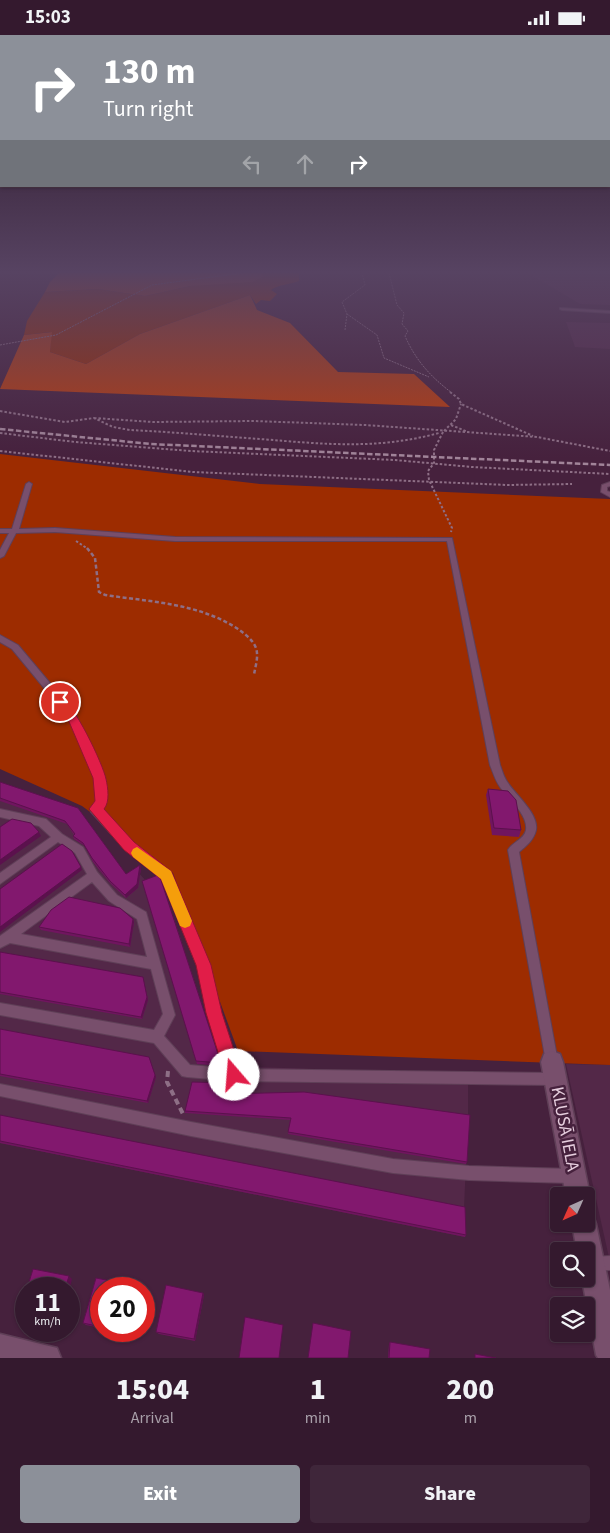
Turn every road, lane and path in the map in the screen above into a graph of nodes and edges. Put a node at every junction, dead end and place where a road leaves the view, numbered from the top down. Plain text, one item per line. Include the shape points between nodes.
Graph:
1 (56, 335) edge
2 (378, 335) edge
3 (405, 335) edge
4 (0, 345) edge
5 (431, 377) junction
6 (461, 404) junction
7 (0, 411) edge
8 (94, 418) junction
9 (451, 425) junction
10 (443, 432) junction
11 (0, 433) edge
12 (472, 433) junction
13 (537, 437) junction
14 (0, 451) edge
15 (610, 451) edge
16 (434, 463) junction
17 (610, 474) edge
18 (429, 481) junction
19 (29, 484) dead end
20 (572, 484) dead end
21 (607, 485) edge
22 (610, 495) edge
23 (15, 529) junction
24 (55, 530) junction
25 (0, 531) edge
26 (450, 539) junction
27 (0, 556) edge
28 (0, 638) edge
29 (254, 675) dead end
30 (1, 815) edge
31 (58, 837) junction
32 (93, 875) junction
33 (0, 879) edge
34 (4, 940) edge
35 (154, 964) junction
36 (0, 1009) edge
37 (157, 1037) junction
38 (170, 1052) junction
39 (553, 1070) junction
40 (234, 1075) junction
41 (0, 1090) edge
42 (191, 1129) junction
43 (576, 1186) edge
44 (588, 1233) edge
45 (601, 1263) edge
46 (0, 1347) edge
47 (610, 1355) edge
48 (47, 1358) edge

1 - 4 path
2 - 5 path via 384,358
3 - 5 path via 413,354
5 - 6 path
6 - 9 path via 462,408
6 - 13 path via 498,423
7 - 8 path via 65,422
8 - 10 path via 154,422 346,424
8 - 10 path via 113,427 130,430 320,444 366,445 409,441
9 - 10 path
9 - 12 path
10 - 12 path
10 - 16 path via 434,449
11 - 16 path via 191,451
12 - 13 path
13 - 15 path
14 - 18 path via 193,472
16 - 17 path
16 - 18 path via 428,471
18 - 20 path
18 - 26 path via 452,528
19 - 23 lane
21 - 22 lane via 604,492
23 - 24 lane
23 - 25 lane
23 - 27 lane
24 - 26 lane via 175,539
24 - 29 path via 91,552 98,563 99,592 173,603 231,624 250,638 257,652
26 - 39 lane via 498,775 530,823 529,836 513,851
28 - 40 lane via 15,647 72,715 100,778 101,803 95,809 129,846 166,875 203,965
30 - 31 lane via 42,822
31 - 32 lane via 79,850
31 - 33 lane
32 - 34 lane
32 - 35 lane via 113,898 142,916
34 - 35 lane
35 - 37 lane via 169,1015
36 - 37 lane
37 - 38 lane
38 - 40 lane via 187,1071
38 - 42 path via 167,1082
39 - 40 lane
39 - 43 street, KLUSĀ IELA
41 - 42 lane
42 - 43 lane via 393,1166
44 - 45 street
45 - 47 street
46 - 48 street

